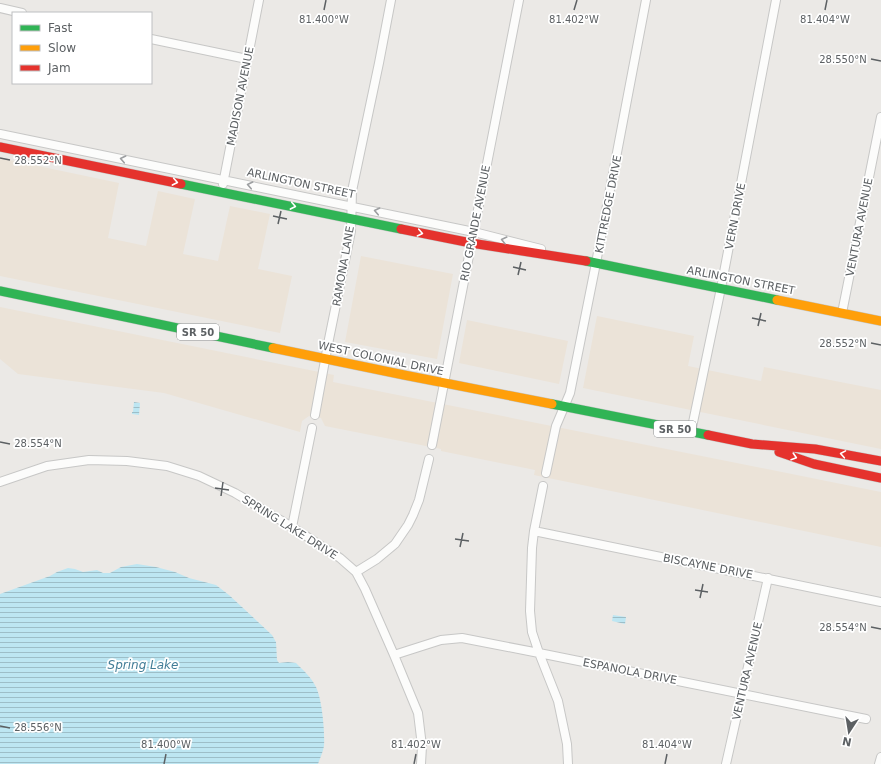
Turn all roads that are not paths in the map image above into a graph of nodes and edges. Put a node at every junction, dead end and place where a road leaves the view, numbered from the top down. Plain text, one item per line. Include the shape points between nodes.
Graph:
1 (2, 0) edge
2 (259, 0) edge
3 (391, 0) edge
4 (518, 0) edge
5 (646, 0) edge
6 (776, 0) edge
7 (0, 9) edge
8 (16, 12) edge
9 (152, 39) edge
10 (248, 59) junction
11 (881, 117) edge
12 (0, 134) edge
13 (0, 147) edge
14 (224, 180) junction
15 (222, 192) junction
16 (352, 206) junction
17 (351, 218) junction
18 (474, 232) junction
19 (471, 244) junction
20 (596, 263) junction
21 (721, 288) junction
22 (0, 292) edge
23 (842, 313) junction
24 (881, 321) edge
25 (326, 358) junction
26 (444, 383) junction
27 (564, 406) junction
28 (315, 415) dead end
29 (312, 428) dead end
30 (691, 432) junction
31 (432, 445) dead end
32 (757, 445) junction
33 (429, 459) dead end
34 (881, 461) edge
35 (546, 473) dead end
36 (881, 478) edge
37 (0, 482) edge
38 (543, 486) dead end
39 (292, 527) junction
40 (534, 530) junction
41 (356, 572) junction
42 (768, 578) junction
43 (881, 602) edge
44 (539, 653) junction
45 (394, 655) junction
46 (741, 693) junction
47 (866, 719) dead end
48 (881, 756) edge
49 (421, 764) edge
50 (568, 764) edge
51 (726, 764) edge
52 (880, 764) edge

1 - 7 street
2 - 10 street, MADISON AVENUE
3 - 16 street, RAMONA LANE via 352,191
4 - 18 street, RIO GRANDE AVENUE
5 - 20 street, KITTREDGE DRIVE
6 - 21 street, VERN DRIVE
7 - 8 street
9 - 10 street
10 - 14 street, MADISON AVENUE
11 - 23 street, VENTURA AVENUE
14 -> 12 street, ARLINGTON STREET
13 -> 15 main road, ARLINGTON STREET
14 - 15 street, MADISON AVENUE
16 -> 14 street, ARLINGTON STREET
15 -> 17 main road, ARLINGTON STREET
16 - 17 street, RAMONA LANE
18 -> 16 street, ARLINGTON STREET
17 -> 19 main road, ARLINGTON STREET
17 - 25 street, RAMONA LANE via 351,231
18 - 19 street, RIO GRANDE AVENUE
20 -> 18 street, ARLINGTON STREET
19 - 20 main road, ARLINGTON STREET
19 - 26 street, RIO GRANDE AVENUE
20 - 21 main road, ARLINGTON STREET
20 - 27 street, KITTREDGE DRIVE via 570,393
21 - 23 main road, ARLINGTON STREET
21 - 30 street, VERN DRIVE
22 - 25 main road, WEST COLONIAL DRIVE / SR 50
23 - 24 main road, ARLINGTON STREET
25 - 26 main road, WEST COLONIAL DRIVE / SR 50
25 - 28 street, RAMONA LANE
26 - 27 main road, WEST COLONIAL DRIVE / SR 50
26 - 31 street, RIO GRANDE AVENUE
27 - 30 main road, WEST COLONIAL DRIVE / SR 50
27 - 35 street, KITTREDGE DRIVE via 556,426
29 - 39 street
30 - 32 main road, WEST COLONIAL DRIVE / SR 50
34 -> 32 main road, WEST COLONIAL DRIVE / SR 50 via 815,449
32 -> 36 main road, WEST COLONIAL DRIVE / SR 50 via 814,464
33 - 41 street via 419,500 408,524 394,544
37 - 39 street, SPRING LAKE DRIVE via 47,466 89,460 167,466 199,476 235,493
38 - 40 street
39 - 41 street, SPRING LAKE DRIVE via 340,558
40 - 42 street, BISCAYNE DRIVE
40 - 44 street via 530,612 532,632
41 - 45 street, SPRING LAKE DRIVE
42 - 43 street, BISCAYNE DRIVE
42 - 46 street, VENTURA AVENUE
44 - 45 street, ESPANOLA DRIVE via 462,638 441,640
44 - 46 street, ESPANOLA DRIVE
44 - 50 street via 558,701 567,744
45 - 49 street, SPRING LAKE DRIVE via 418,713 422,746
46 - 47 street, ESPANOLA DRIVE
46 - 51 street, VENTURA AVENUE
48 - 52 street

